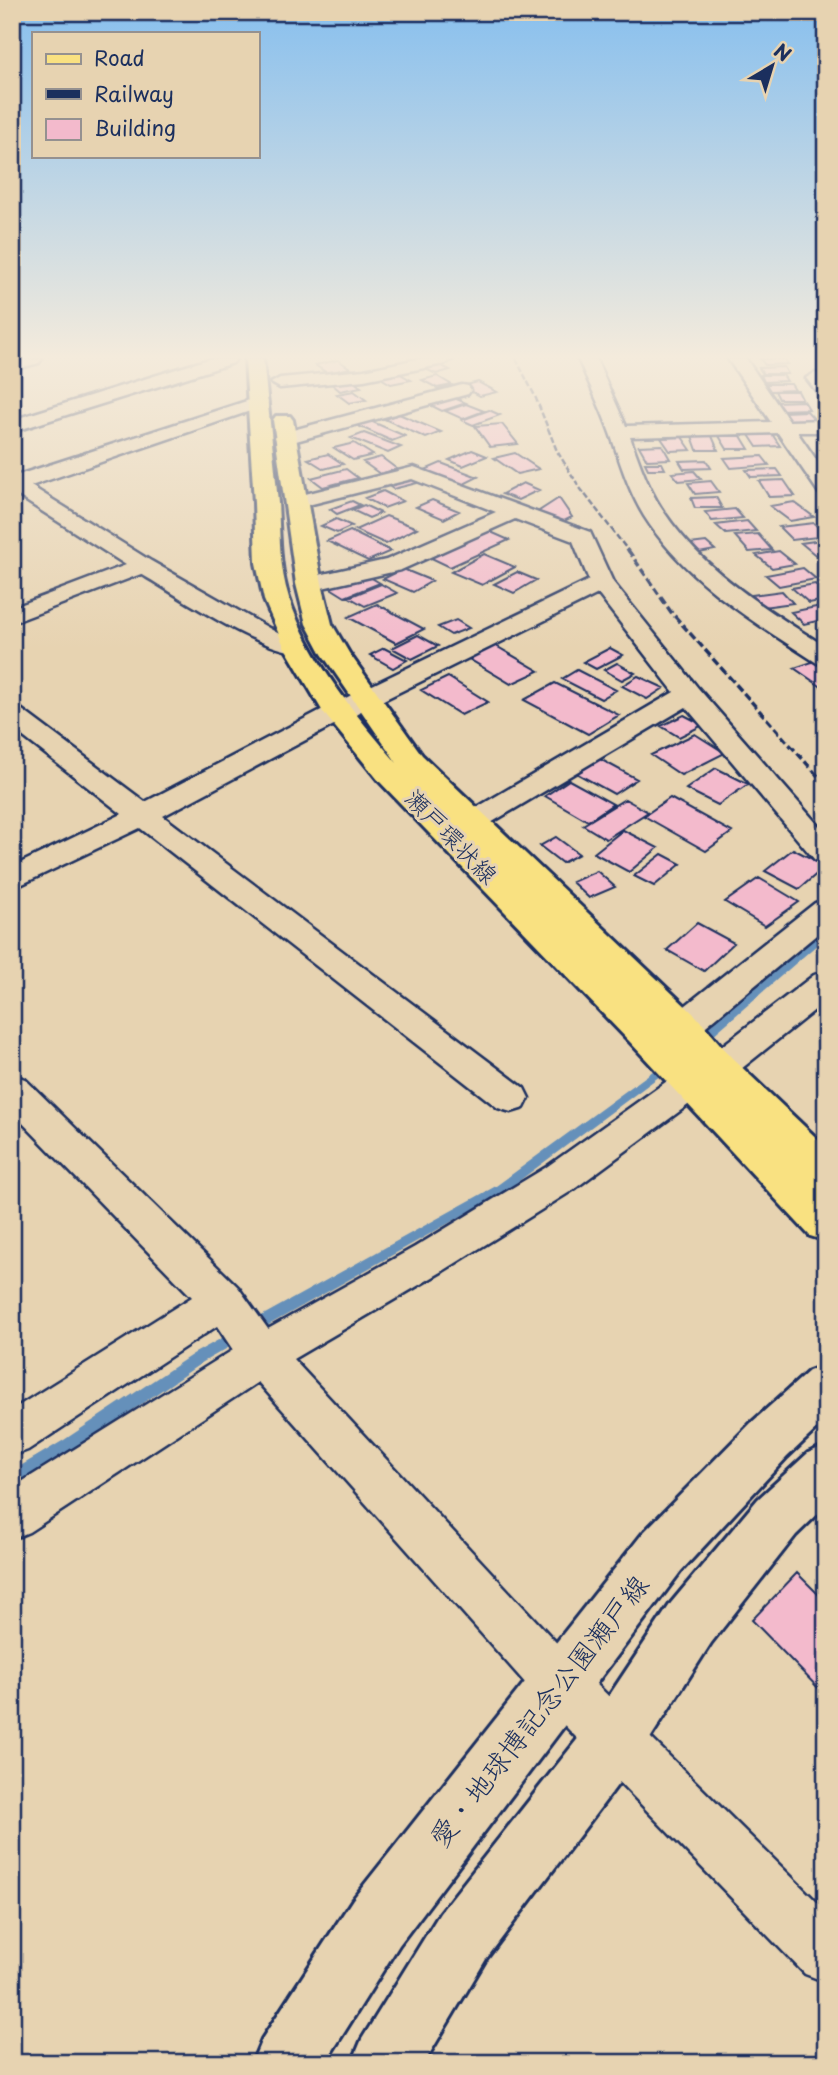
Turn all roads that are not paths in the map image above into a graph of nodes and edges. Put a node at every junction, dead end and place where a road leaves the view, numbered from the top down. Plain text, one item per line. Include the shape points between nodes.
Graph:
1 (82, 456) edge
2 (270, 456) edge
3 (288, 456) edge
4 (627, 456) edge
5 (804, 456) edge
6 (14, 483) edge
7 (826, 489) edge
8 (296, 502) junction
9 (515, 511) junction
10 (143, 566) junction
11 (603, 583) junction
12 (309, 584) junction
13 (12, 616) edge
14 (298, 646) junction
15 (826, 658) edge
16 (689, 694) junction
17 (352, 706) junction
18 (12, 715) edge
19 (143, 815) junction
20 (474, 821) junction
21 (826, 853) edge
22 (12, 879) edge
23 (826, 910) edge
24 (826, 983) edge
25 (682, 1026) junction
26 (704, 1076) junction
27 (12, 1089) edge
28 (511, 1098) dead end
29 (826, 1174) edge
30 (826, 1223) edge
31 (223, 1300) junction
32 (262, 1356) junction
33 (826, 1387) edge
34 (12, 1435) edge
35 (826, 1470) edge
36 (12, 1515) edge
37 (561, 1685) junction
38 (616, 1738) junction
39 (826, 1953) edge
40 (286, 2063) edge
41 (386, 2063) edge

1 - 6 street
2 - 14 main road, 瀬戸環状線 via 268,563 277,600
3 - 8 main road, 瀬戸環状線
4 - 15 street via 639,489 688,559 750,608
5 - 7 street
6 - 10 street
8 - 9 street via 414,473
8 - 12 main road, 瀬戸環状線
9 - 11 street via 582,537
9 - 12 street via 393,565
10 - 13 street
10 - 14 street via 273,640
11 - 16 street
11 - 17 street
12 - 17 main road, 瀬戸環状線 via 319,624
14 - 17 main road, 瀬戸環状線
16 - 20 street
16 - 21 street
17 - 19 street
17 - 20 main road, 瀬戸環状線
17 - 26 main road, 瀬戸環状線 via 390,774 644,1032
18 - 19 street
19 - 22 street
19 - 28 street
20 - 25 main road, 瀬戸環状線
23 - 25 street
24 - 26 street
25 - 26 main road, 瀬戸環状線
26 - 29 main road, 瀬戸環状線
26 - 30 main road, 瀬戸環状線
26 - 32 street via 559,1180
27 - 31 street
31 - 32 street
31 - 34 street
32 - 36 street
32 - 37 street
33 - 37 main road, 愛・地球博記念公園瀬戸線 via 662,1552
35 - 38 main road via 778,1517 691,1623
37 - 38 street
37 - 40 main road, 愛・地球博記念公園瀬戸線 via 376,1922
38 - 39 street
38 - 41 main road via 463,1936

